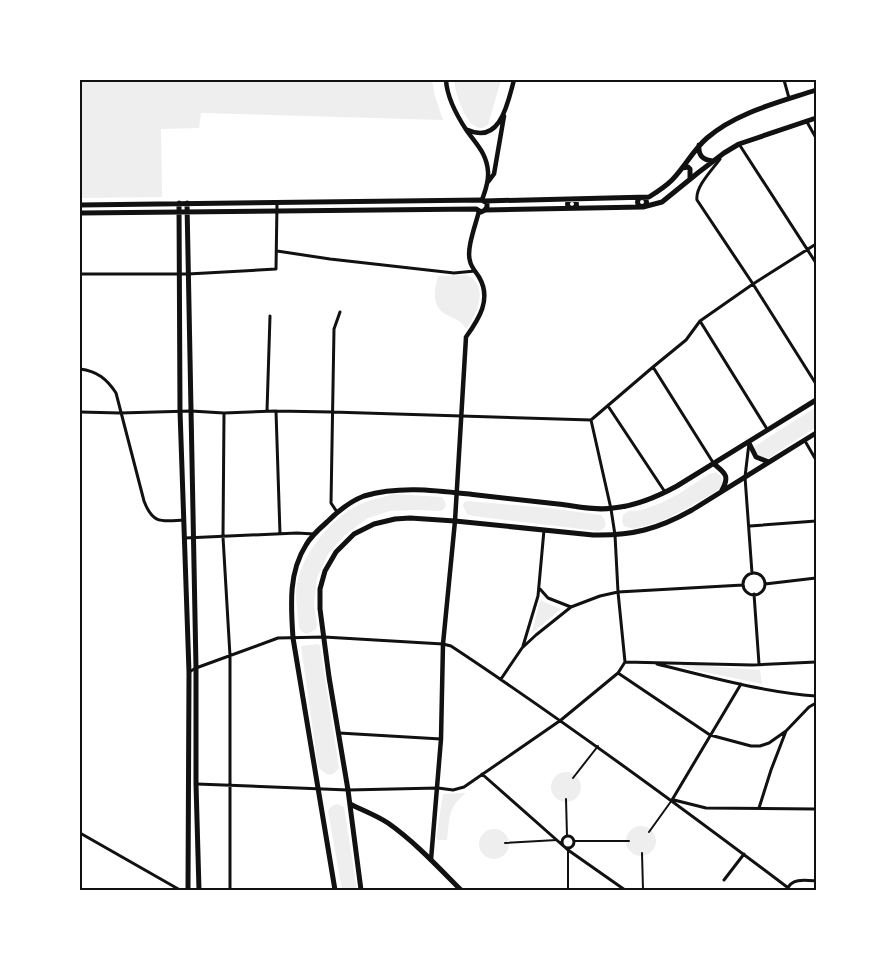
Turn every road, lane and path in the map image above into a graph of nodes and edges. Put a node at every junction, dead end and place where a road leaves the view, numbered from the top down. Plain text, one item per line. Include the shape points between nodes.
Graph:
1 (446, 80) edge
2 (514, 80) edge
3 (784, 80) edge
4 (816, 90) edge
5 (790, 99) junction
6 (504, 116) junction
7 (816, 118) edge
8 (806, 121) junction
9 (466, 129) junction
10 (816, 138) edge
11 (739, 144) junction
12 (699, 145) junction
13 (724, 153) junction
14 (703, 159) junction
15 (713, 161) junction
16 (707, 166) junction
17 (681, 169) junction
18 (699, 172) junction
19 (708, 176) junction
20 (690, 179) junction
21 (488, 182) junction
22 (642, 198) junction
23 (572, 199) junction
24 (481, 200) junction
25 (277, 201) junction
26 (178, 203) junction
27 (188, 203) junction
28 (80, 205) edge
29 (643, 207) junction
30 (572, 208) junction
31 (480, 210) junction
32 (277, 211) junction
33 (188, 212) junction
34 (80, 213) edge
35 (179, 213) junction
36 (816, 244) edge
37 (808, 249) junction
38 (277, 251) junction
39 (816, 263) edge
40 (475, 271) junction
41 (80, 274) edge
42 (180, 274) junction
43 (188, 274) junction
44 (753, 284) junction
45 (340, 312) dead end
46 (270, 316) dead end
47 (700, 321) junction
48 (653, 367) junction
49 (80, 369) edge
50 (816, 384) edge
51 (816, 400) edge
52 (608, 406) junction
53 (180, 411) junction
54 (191, 411) junction
55 (267, 411) junction
56 (276, 411) junction
57 (80, 412) edge
58 (332, 412) junction
59 (120, 413) junction
60 (224, 413) junction
61 (462, 415) junction
62 (591, 420) junction
63 (767, 430) junction
64 (816, 433) edge
65 (805, 440) junction
66 (749, 443) junction
67 (816, 460) edge
68 (769, 462) junction
69 (714, 464) junction
70 (745, 477) junction
71 (722, 491) junction
72 (665, 492) junction
73 (456, 493) junction
74 (611, 509) junction
75 (337, 512) junction
76 (185, 520) junction
77 (455, 520) junction
78 (816, 521) edge
79 (750, 526) junction
80 (544, 530) junction
81 (280, 534) junction
82 (314, 534) junction
83 (615, 535) junction
84 (194, 537) junction
85 (223, 537) junction
86 (185, 538) junction
87 (752, 573) junction
88 (816, 578) edge
89 (765, 584) junction
90 (743, 585) junction
91 (539, 588) junction
92 (618, 592) junction
93 (754, 594) junction
94 (571, 607) junction
95 (293, 638) junction
96 (324, 638) junction
97 (443, 644) junction
98 (522, 648) junction
99 (230, 656) junction
100 (625, 662) junction
101 (649, 662) junction
102 (816, 662) edge
103 (759, 665) junction
104 (196, 668) junction
105 (189, 672) junction
106 (618, 673) junction
107 (501, 679) junction
108 (741, 684) junction
109 (816, 696) edge
110 (816, 703) edge
111 (561, 720) junction
112 (786, 731) junction
113 (339, 734) junction
114 (710, 735) junction
115 (441, 739) junction
116 (598, 746) junction
117 (482, 774) junction
118 (573, 778) dead end
119 (196, 784) junction
120 (230, 785) junction
121 (438, 788) junction
122 (318, 789) junction
123 (348, 790) junction
124 (566, 799) dead end
125 (672, 800) junction
126 (350, 804) junction
127 (759, 808) junction
128 (816, 809) edge
129 (648, 832) dead end
130 (80, 833) edge
131 (567, 836) junction
132 (557, 840) junction
133 (574, 841) junction
134 (629, 841) dead end
135 (505, 843) dead end
136 (564, 847) junction
137 (568, 850) junction
138 (642, 853) dead end
139 (744, 854) junction
140 (431, 861) junction
141 (724, 880) dead end
142 (816, 880) edge
143 (568, 888) dead end
144 (787, 889) edge
145 (642, 890) edge
146 (180, 891) edge
147 (188, 891) edge
148 (199, 891) edge
149 (230, 891) edge
150 (335, 891) edge
151 (361, 891) edge
152 (461, 891) edge
153 (625, 891) edge

1 - 9 main road via 450,100
2 - 6 main road
3 - 5 street
4 - 5 main road
5 - 12 main road via 744,115
6 - 9 main road via 487,133
6 - 21 main road via 494,174
7 - 8 main road
8 - 10 street
8 - 11 main road
9 - 21 main road via 484,154
11 - 13 main road
11 - 37 street
12 - 14 main road
12 - 17 main road
13 - 15 main road
13 - 19 street
14 - 15 main road
14 - 16 street
15 - 16 main road
16 - 18 main road
16 - 19 street
17 - 20 main road via 690,169
17 - 22 main road via 660,191
18 - 19 street via 705,171
18 - 20 main road
19 - 44 street via 698,189 697,200
20 - 29 main road via 662,202
21 - 24 main road
22 - 23 main road
22 - 29 main road via 638,202
23 - 24 main road
23 - 30 main road via 568,203
24 - 25 main road
24 - 31 main road via 476,203
24 - 31 main road via 487,205
25 - 27 main road
25 - 32 street
26 - 27 main road
26 - 28 main road
26 - 35 main road
27 - 33 main road
29 - 30 main road
30 - 31 main road
31 - 32 main road
31 - 40 main road via 469,252
32 - 33 main road
32 - 38 street
33 - 35 main road
33 - 43 main road
34 - 35 main road
35 - 42 main road
36 - 37 street
37 - 39 street
37 - 44 street
38 - 40 street via 454,273
38 - 43 street via 276,269
40 - 61 main road via 484,300 466,337
41 - 42 street
42 - 43 street
42 - 53 main road
43 - 54 main road
44 - 47 street
44 - 50 street
45 - 58 street via 334,329
46 - 55 street
47 - 48 street via 686,340
47 - 63 street
48 - 52 street
48 - 69 street
49 - 59 street via 100,375 109,383 116,393
51 - 63 main road
52 - 62 street
52 - 72 street
53 - 54 street
53 - 59 street
53 - 76 main road
54 - 60 street
54 - 84 main road
55 - 56 street
55 - 60 street
56 - 58 street
56 - 81 street
57 - 59 street
58 - 61 street
58 - 75 street via 331,503
59 - 76 street via 147,510 156,519
60 - 85 street
61 - 62 street
61 - 73 main road
62 - 74 street
63 - 66 main road
64 - 65 main road
65 - 67 street
65 - 68 main road
66 - 68 main road via 756,457
66 - 69 main road
66 - 70 street
68 - 70 main road
69 - 71 main road via 726,477
69 - 72 main road
70 - 71 main road
70 - 79 street
71 - 83 main road via 671,522
72 - 74 main road
73 - 74 main road
73 - 75 main road via 404,489 382,492 362,497
73 - 77 main road
74 - 83 street
75 - 82 main road
76 - 86 main road
77 - 80 main road
77 - 96 main road via 395,519 354,534 336,552 320,590
77 - 97 main road
78 - 79 street
79 - 87 street
80 - 83 main road
80 - 91 street
81 - 82 street
81 - 85 street
82 - 95 main road via 300,555 292,584
83 - 92 street
84 - 85 street
84 - 86 street
84 - 104 main road
85 - 99 street
86 - 105 main road
87 - 89 street via 761,576
87 - 90 street
88 - 89 street
89 - 93 street
90 - 92 street
90 - 93 street
91 - 94 street via 548,598
91 - 98 street
92 - 94 street
92 - 100 street
93 - 103 street
94 - 98 street
95 - 96 street
95 - 99 street via 278,638
95 - 122 main road
96 - 97 street
96 - 113 main road
97 - 107 street
97 - 115 main road
98 - 107 street
99 - 104 street
99 - 120 street
100 - 101 street
100 - 106 street
101 - 103 street
101 - 108 street
102 - 103 street
104 - 105 street
104 - 119 main road
105 - 147 main road
106 - 111 street
106 - 114 street
107 - 111 street
108 - 109 street
108 - 114 street
110 - 112 street
111 - 116 street
111 - 117 street
112 - 114 street via 760,746
112 - 127 street
113 - 115 street
113 - 123 main road
114 - 125 street
115 - 121 main road
116 - 118 street
116 - 125 street
117 - 121 street via 465,787
117 - 132 street
119 - 120 street
119 - 148 main road
120 - 122 street
120 - 149 street
121 - 123 street
121 - 140 main road
122 - 123 street
122 - 150 main road
123 - 126 main road
124 - 131 street
125 - 127 street via 706,808
125 - 129 street
125 - 139 street
126 - 140 main road via 386,822
126 - 151 main road
127 - 128 street
130 - 146 street
131 - 133 street
131 - 136 street via 562,839
132 - 135 street
132 - 136 street
133 - 134 street
133 - 136 street via 572,847
136 - 137 street
137 - 143 street
137 - 153 street
138 - 145 street
139 - 141 street
139 - 144 street
140 - 152 main road
142 - 144 street via 792,882

